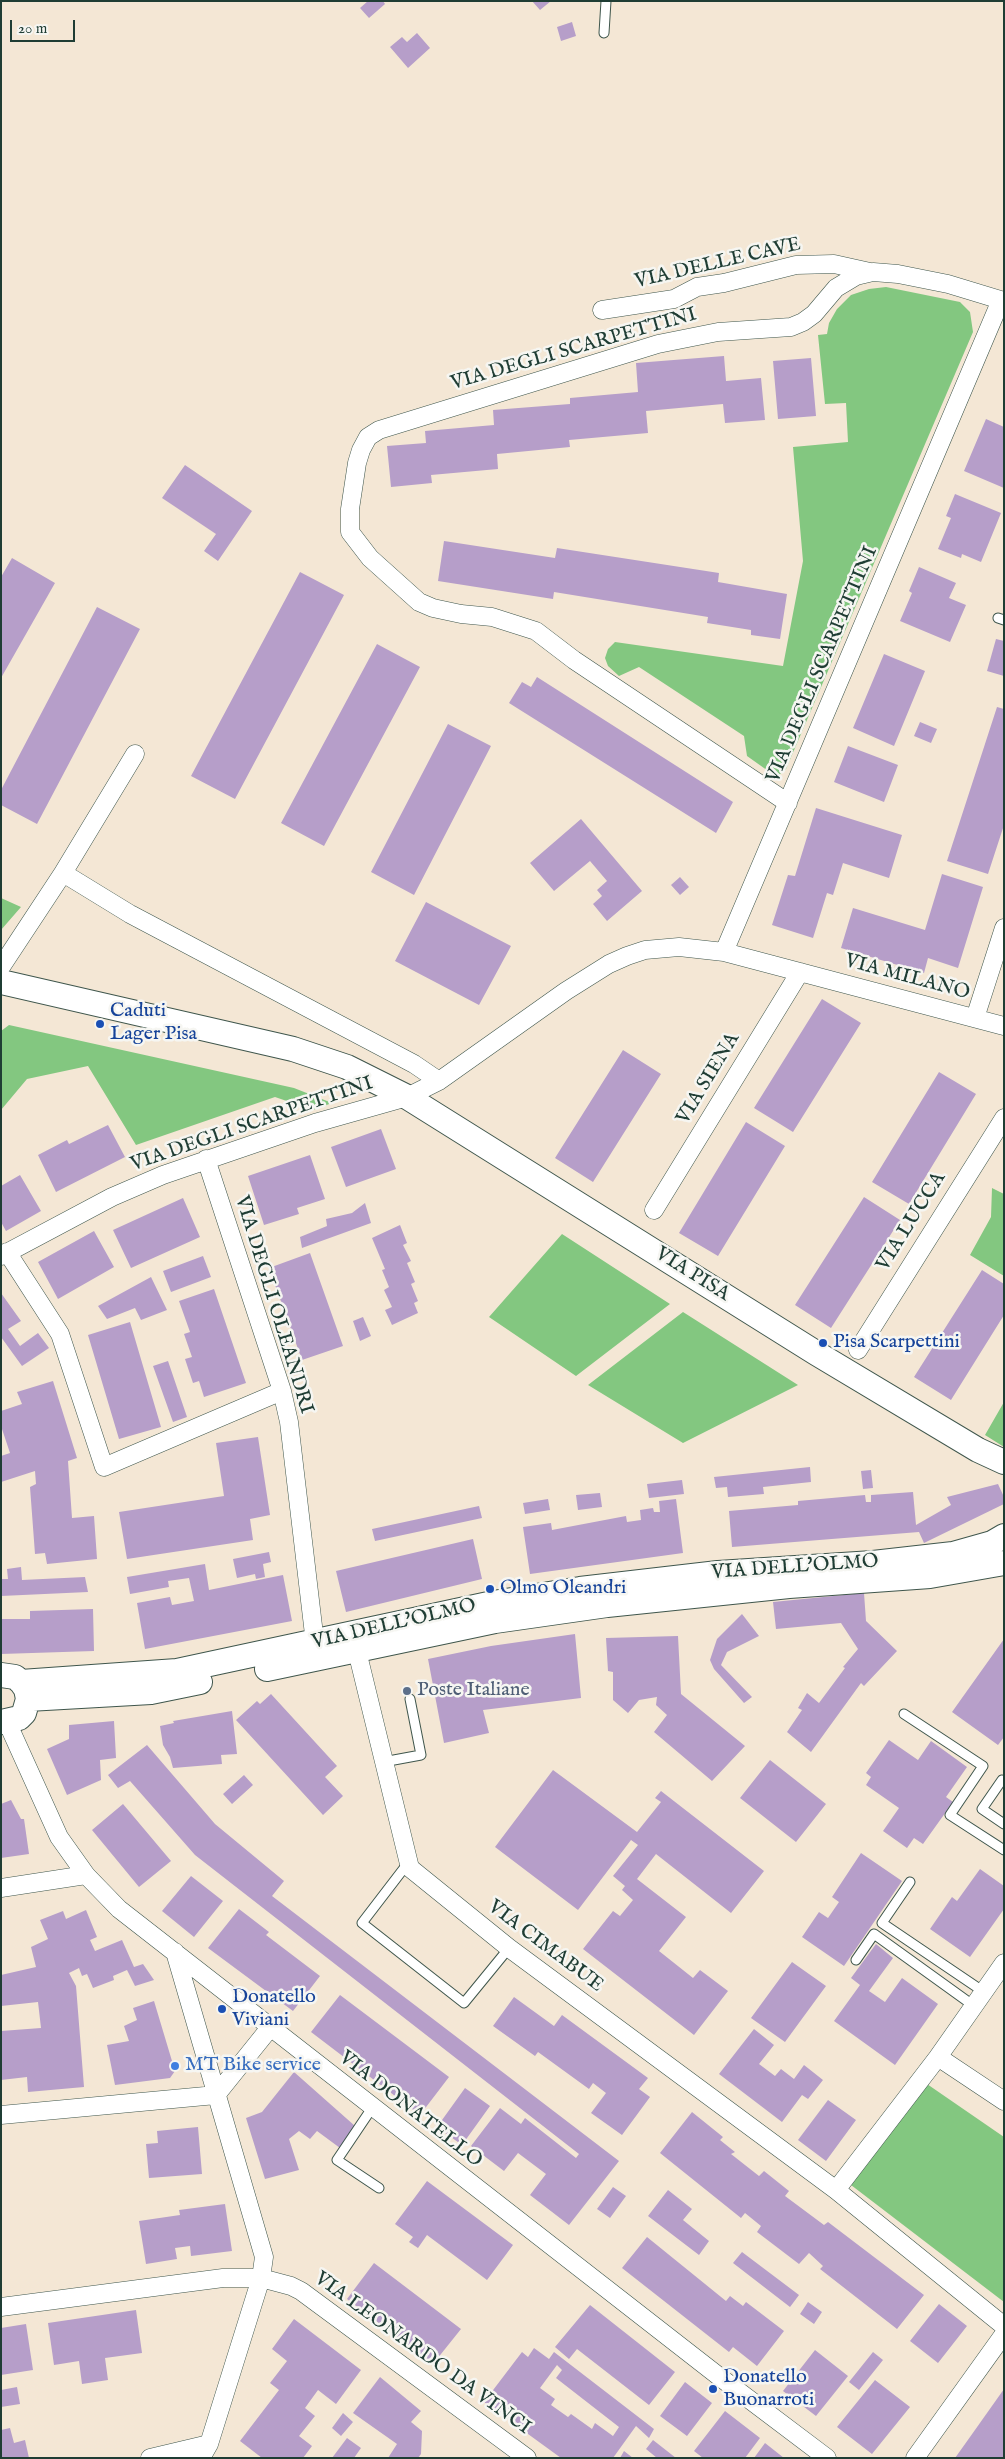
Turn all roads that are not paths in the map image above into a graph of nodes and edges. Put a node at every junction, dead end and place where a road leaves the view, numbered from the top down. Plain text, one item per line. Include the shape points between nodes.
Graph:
1 (606, 1) edge
2 (604, 33) dead end
3 (873, 272) junction
4 (1002, 301) edge
5 (602, 310) dead end
6 (135, 754) dead end
7 (788, 803) junction
8 (63, 873) junction
9 (1004, 928) edge
10 (724, 952) junction
11 (1, 966) edge
12 (800, 972) junction
13 (1, 982) edge
14 (974, 1018) junction
15 (1004, 1026) edge
16 (438, 1081) junction
17 (407, 1097) junction
18 (1004, 1118) edge
19 (206, 1159) junction
20 (654, 1210) dead end
21 (4, 1254) edge
22 (858, 1350) dead end
23 (282, 1392) junction
24 (978, 1450) junction
25 (1004, 1462) edge
26 (1004, 1475) edge
27 (1004, 1536) edge
28 (1004, 1563) edge
29 (315, 1643) junction
30 (357, 1651) junction
31 (17, 1686) edge
32 (410, 1699) dead end
33 (904, 1714) dead end
34 (4, 1722) edge
35 (383, 1762) junction
36 (1002, 1780) dead end
37 (1004, 1824) edge
38 (1004, 1850) edge
39 (408, 1864) junction
40 (86, 1875) junction
41 (910, 1882) dead end
42 (1, 1888) edge
43 (509, 1948) junction
44 (175, 1952) junction
45 (856, 1960) dead end
46 (1004, 1963) edge
47 (979, 1999) junction
48 (269, 2029) junction
49 (938, 2057) junction
50 (216, 2094) junction
51 (1004, 2101) edge
52 (372, 2108) junction
53 (1, 2114) edge
54 (379, 2188) dead end
55 (836, 2190) junction
56 (261, 2278) junction
57 (1, 2307) edge
58 (1004, 2326) edge
59 (1004, 2334) edge
60 (209, 2452) edge
61 (150, 2458) edge
62 (527, 2458) edge
63 (828, 2458) edge
64 (914, 2458) edge

1 - 2 lane
3 - 4 street, VIA DEGLI SCARPETTINI via 920,278
3 - 5 street, VIA DELLE CAVE via 834,264 796,265 696,287 674,299
3 - 7 street, VIA DEGLI SCARPETTINI via 846,281 814,314 791,327 718,332 658,344 379,430 368,437 355,472 348,522 350,532 370,558 419,602 461,614 492,617 536,631 574,660
4 - 7 street, VIA DEGLI SCARPETTINI
6 - 8 street
7 - 10 street, VIA DEGLI SCARPETTINI
8 - 11 street
8 - 16 street, VIA DEGLI SCARPETTINI via 130,914 414,1064
9 - 14 street
10 - 12 street, VIA DEGLI SCARPETTINI
10 - 16 street, VIA DEGLI SCARPETTINI via 661,948 636,953 609,964
12 - 14 street, VIA MILANO
12 - 20 street, VIA SIENA
13 - 17 street, VIA PISA via 293,1049 347,1068
14 - 15 street, VIA MILANO
16 - 17 street, VIA DEGLI SCARPETTINI
17 - 19 street, VIA DEGLI SCARPETTINI
17 - 24 street, VIA PISA via 816,1353
18 - 22 street, VIA LUCCA
19 - 21 street, VIA DEGLI SCARPETTINI via 112,1197
19 - 23 street, VIA DEGLI OLEANDRI
21 - 23 street via 60,1334 104,1466
23 - 29 street, VIA DEGLI OLEANDRI via 289,1422
24 - 25 street, VIA PISA
24 - 26 street, VIA PISA
27 - 29 street, VIA DELL'OLMO via 992,1543 954,1554 718,1573 580,1589 493,1603
28 - 30 street, VIA DELL'OLMO via 930,1576 789,1586 607,1605 496,1621
29 - 31 street, VIA DELL'OLMO via 176,1671
30 - 31 street, VIA DELL'OLMO via 152,1692
30 - 35 street
31 - 34 street via 24,1713 19,1718
32 - 35 lane via 421,1755
33 - 38 lane via 983,1766 950,1815
34 - 40 street, VIA DONATELLO via 59,1837
35 - 39 street
36 - 37 lane via 982,1809
39 - 43 street, VIA CIMABUE via 417,1875
39 - 43 lane via 362,1923 464,2003
40 - 42 street
40 - 44 street, VIA DONATELLO via 118,1909
41 - 47 lane via 882,1923
43 - 55 street, VIA CIMABUE
44 - 48 street, VIA DONATELLO
44 - 50 street
45 - 47 lane via 874,1934
46 - 47 street
47 - 49 street
48 - 50 street
48 - 52 street, VIA DONATELLO
49 - 51 street
49 - 55 street
50 - 53 street
50 - 56 street via 260,2238 264,2257
52 - 54 lane via 337,2160
52 - 63 street, VIA DONATELLO
55 - 58 street, VIA CIMABUE
56 - 57 street, VIA LEONARDO DA VINCI via 223,2278
56 - 60 street
56 - 62 street, VIA LEONARDO DA VINCI via 301,2291
59 - 64 street
60 - 61 street

